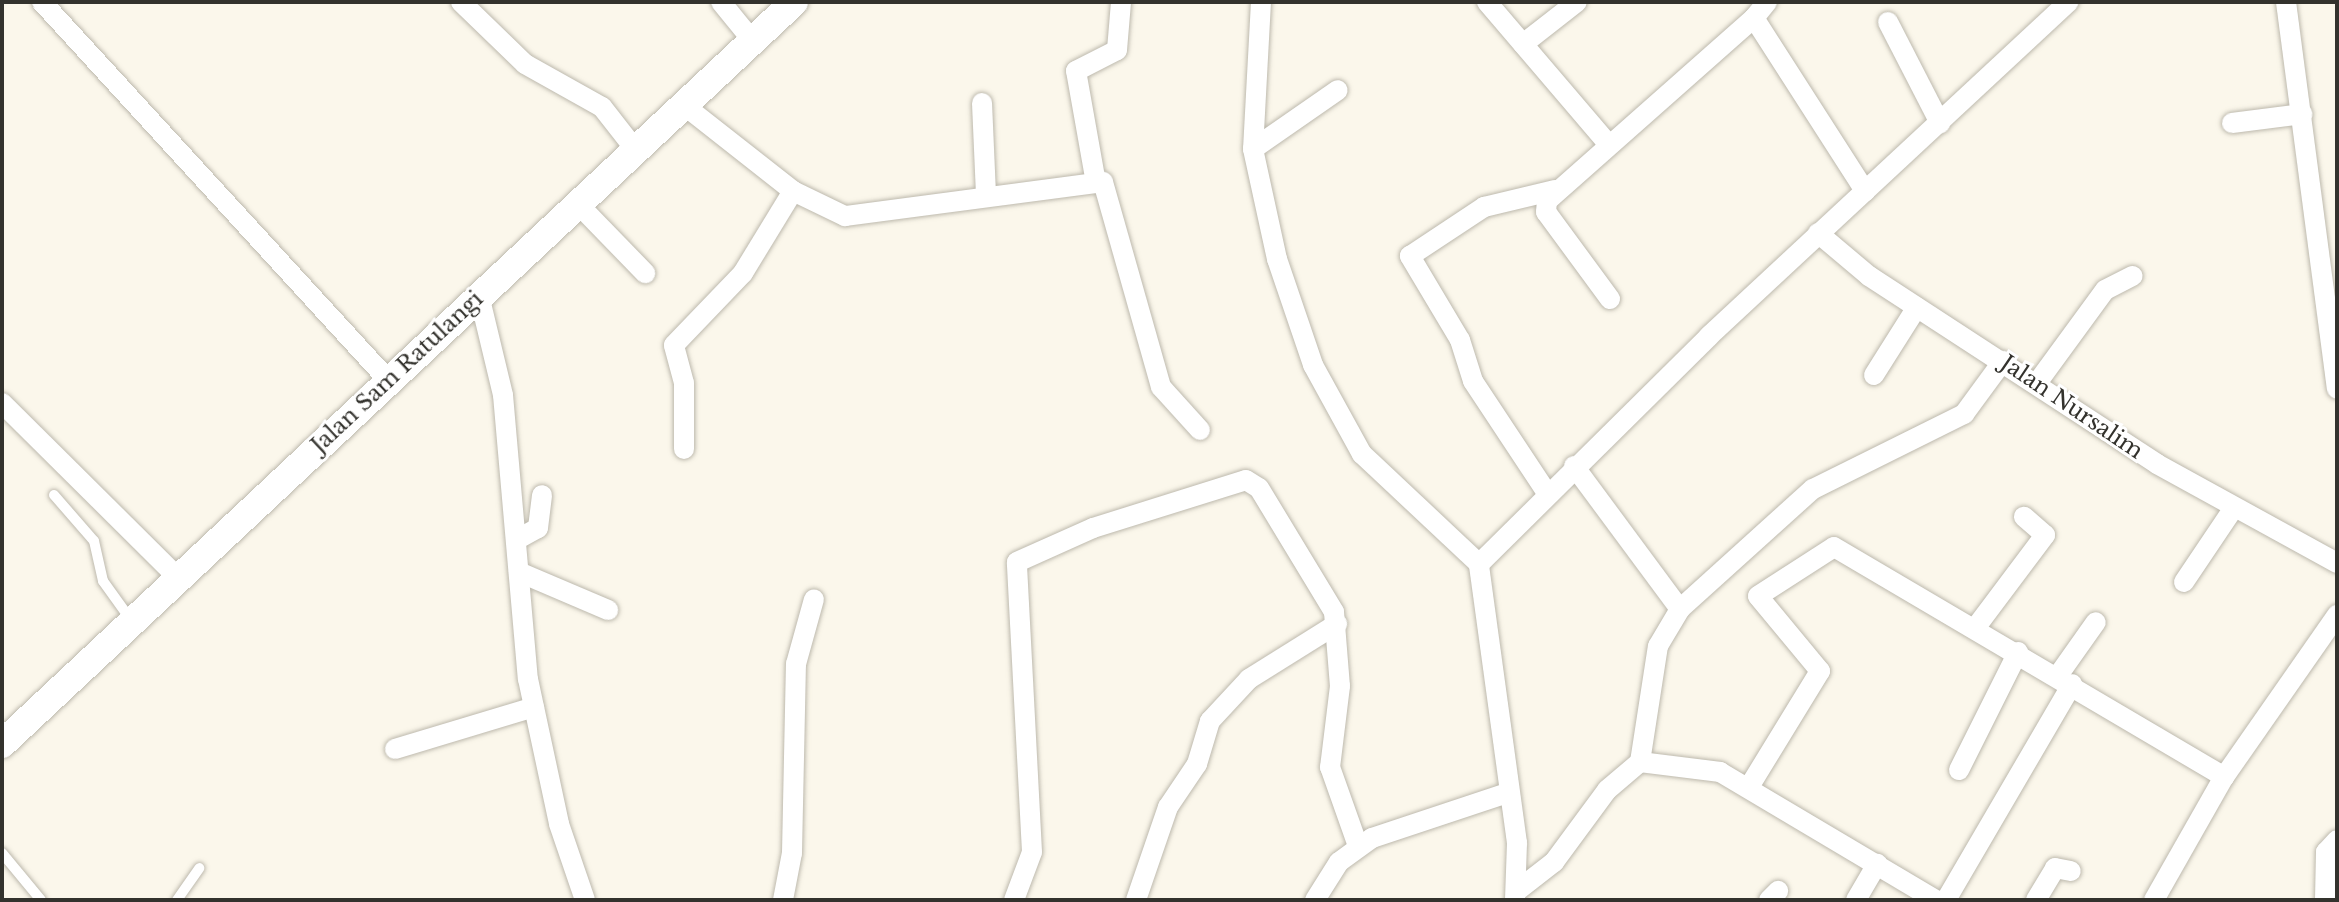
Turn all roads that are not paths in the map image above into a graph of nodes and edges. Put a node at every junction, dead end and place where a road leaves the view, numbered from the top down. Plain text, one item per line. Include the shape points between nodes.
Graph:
1 (42, 2) edge
2 (461, 2) edge
3 (721, 2) edge
4 (794, 2) edge
5 (1121, 2) edge
6 (1261, 2) edge
7 (1487, 2) edge
8 (1577, 2) edge
9 (2069, 2) edge
10 (2286, 2) edge
11 (1761, 10) edge
12 (1888, 22) dead end
13 (752, 40) junction
14 (1523, 44) junction
15 (1338, 90) dead end
16 (982, 103) dead end
17 (685, 106) junction
18 (2302, 114) junction
19 (1940, 123) junction
20 (2232, 123) dead end
21 (1609, 145) junction
22 (1253, 149) junction
23 (638, 153) junction
24 (1096, 183) junction
25 (1555, 190) junction
26 (793, 191) junction
27 (1865, 191) junction
28 (998, 194) junction
29 (577, 203) junction
30 (1818, 233) junction
31 (645, 273) dead end
32 (2133, 276) dead end
33 (479, 295) junction
34 (1610, 299) dead end
35 (1917, 307) junction
36 (2003, 361) junction
37 (1874, 375) dead end
38 (390, 382) junction
39 (2037, 383) junction
40 (2337, 389) edge
41 (2, 403) edge
42 (1200, 430) dead end
43 (684, 449) dead end
44 (1574, 466) junction
45 (1547, 493) junction
46 (54, 495) dead end
47 (542, 495) dead end
48 (2233, 509) junction
49 (2024, 517) dead end
50 (516, 540) junction
51 (2337, 563) edge
52 (1479, 564) junction
53 (519, 572) junction
54 (179, 579) junction
55 (2184, 582) dead end
56 (814, 599) dead end
57 (1680, 609) junction
58 (608, 610) dead end
59 (2337, 615) edge
60 (132, 622) junction
61 (2096, 622) dead end
62 (1337, 624) junction
63 (1976, 627) junction
64 (2018, 652) junction
65 (2064, 680) junction
66 (534, 707) junction
67 (2, 744) edge
68 (395, 749) dead end
69 (1640, 762) junction
70 (1959, 770) dead end
71 (2224, 777) junction
72 (1749, 787) junction
73 (1510, 792) junction
74 (2337, 840) edge
75 (1358, 846) junction
76 (2, 853) edge
77 (1877, 864) junction
78 (199, 868) dead end
79 (2071, 871) dead end
80 (1516, 895) edge
81 (41, 900) edge
82 (177, 900) edge
83 (585, 900) edge
84 (783, 900) edge
85 (1014, 900) edge
86 (1136, 900) edge
87 (1315, 900) edge
88 (1856, 900) edge
89 (1936, 900) edge
90 (1946, 900) edge
91 (2036, 900) edge
92 (2154, 900) edge
93 (2325, 900) edge

1 - 38 street
2 - 23 street via 525,64 602,107
3 - 13 street
4 - 13 street, Jalan Sam Ratulangi
5 - 24 street via 1117,50 1076,71
6 - 22 street
7 - 14 street
8 - 14 street
9 - 19 street
10 - 18 street
11 - 21 street
11 - 27 street
12 - 19 street
13 - 17 street, Jalan Sam Ratulangi
14 - 21 street
15 - 22 street
16 - 28 street
17 - 23 street, Jalan Sam Ratulangi
17 - 26 street
18 - 20 street
18 - 40 street
19 - 27 street
21 - 25 street
22 - 52 street via 1277,259 1342,424 1387,480
23 - 29 street, Jalan Sam Ratulangi
24 - 28 street
24 - 42 street via 1103,182 1161,387
25 - 34 street via 1546,212
25 - 45 street via 1484,207 1410,256 1454,330 1473,381
26 - 28 street via 856,217
26 - 43 street via 743,273 674,345 684,383
27 - 30 street
29 - 31 street
29 - 33 street, Jalan Sam Ratulangi
30 - 35 street, Jalan Nursalim
30 - 44 street
32 - 39 street via 2105,290
33 - 38 street, Jalan Sam Ratulangi
33 - 50 street via 495,341
35 - 36 street, Jalan Nursalim
35 - 37 street
36 - 39 street, Jalan Nursalim
36 - 57 street via 1964,414 1813,489
38 - 54 street, Jalan Sam Ratulangi
39 - 48 street, Jalan Nursalim
41 - 54 street
44 - 45 street
44 - 57 street
45 - 52 street
46 - 60 lane via 94,541 103,581
47 - 50 street via 538,528
48 - 51 street, Jalan Nursalim
48 - 55 street
49 - 63 street via 2045,535
50 - 53 street
52 - 73 street
53 - 58 street
53 - 66 street
54 - 60 street, Jalan Sam Ratulangi
56 - 84 street via 796,664 792,853
57 - 69 street via 1658,646
59 - 71 street
60 - 67 street, Jalan Sam Ratulangi
61 - 65 street
62 - 75 street via 1340,686 1330,767
62 - 85 street via 1250,481 1093,528 1019,560 1032,861 1015,882
62 - 86 street via 1249,679 1210,721 1197,764 1168,807
63 - 64 street
63 - 72 street via 1840,547 1792,568 1757,599 1820,671
64 - 65 street
64 - 70 street
65 - 71 street
65 - 90 street
66 - 68 street
66 - 83 street
69 - 72 street via 1720,772
69 - 80 street via 1607,790 1554,862
71 - 92 street
72 - 77 street
73 - 75 street
73 - 80 street
74 - 93 street via 2326,852
75 - 87 street
76 - 81 lane
77 - 88 street
77 - 89 street
78 - 82 lane
79 - 91 street via 2054,869

